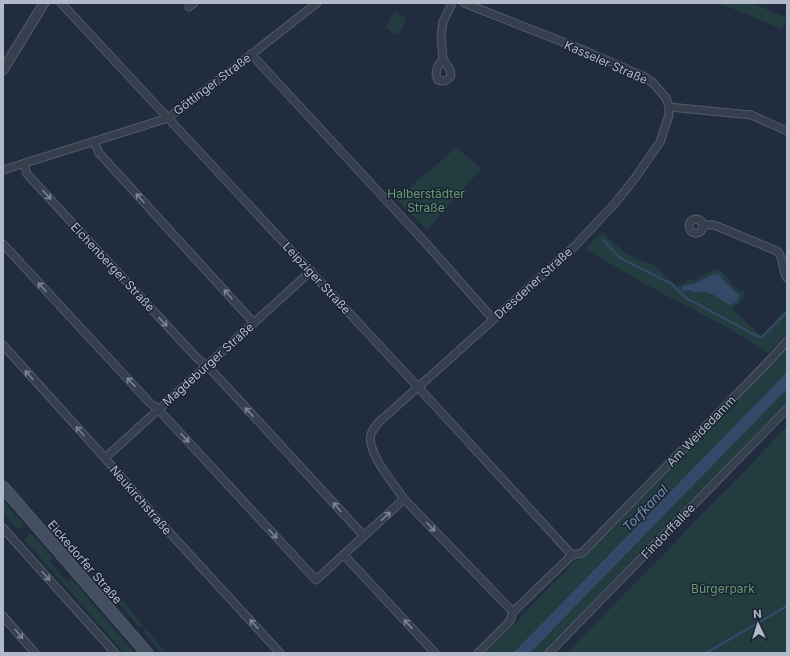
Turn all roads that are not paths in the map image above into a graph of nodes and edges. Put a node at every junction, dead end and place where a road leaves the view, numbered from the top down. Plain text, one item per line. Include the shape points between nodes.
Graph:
1 (44, 3) edge
2 (61, 3) edge
3 (317, 3) edge
4 (452, 3) edge
5 (464, 3) edge
6 (251, 54) junction
7 (443, 59) dead end
8 (3, 70) edge
9 (669, 107) junction
10 (168, 118) junction
11 (787, 130) edge
12 (94, 141) junction
13 (24, 164) junction
14 (3, 170) edge
15 (702, 225) dead end
16 (3, 244) edge
17 (311, 271) junction
18 (787, 278) edge
19 (493, 319) junction
20 (254, 323) junction
21 (787, 341) edge
22 (3, 346) edge
23 (206, 366) junction
24 (418, 387) junction
25 (158, 409) junction
26 (787, 409) edge
27 (105, 458) junction
28 (3, 487) edge
29 (404, 499) junction
30 (3, 528) edge
31 (10, 535) junction
32 (364, 536) junction
33 (3, 541) edge
34 (344, 555) junction
35 (572, 555) junction
36 (514, 612) junction
37 (3, 616) edge
38 (35, 653) edge
39 (115, 653) edge
40 (147, 653) edge
41 (280, 653) edge
42 (435, 653) edge
43 (478, 653) edge
44 (549, 653) edge

1 - 8 street
2 - 10 street, Leipziger Straße
3 - 6 street, Göttinger Straße
4 - 7 street via 441,36
5 - 9 street, Kasseler Straße via 644,76 666,98
6 - 10 street, Göttinger Straße
6 - 19 street
9 - 11 street via 750,115
9 - 19 street, Dresdener Straße via 670,115 660,142 616,202 576,245
10 - 12 street, Göttinger Straße
10 - 17 street, Leipziger Straße
12 - 13 street, Göttinger Straße
20 -> 12 street via 99,152
13 - 14 street, Göttinger Straße
13 -> 23 street, Eichenberger Straße via 27,174
15 - 18 street via 714,225 777,251 781,255
25 -> 16 street
17 - 20 street, Magdeburger Straße
17 - 24 street, Leipziger Straße
19 - 24 street, Dresdener Straße
20 - 23 street, Magdeburger Straße
21 - 35 street, Am Weidedamm via 582,553
27 -> 22 street, Neukirchstraße
23 - 25 street, Magdeburger Straße
32 -> 23 street, Eichenberger Straße
24 - 29 street, Dresdener Straße via 380,421 371,434 377,458
24 - 35 street, Leipziger Straße
25 - 27 street, Magdeburger Straße
25 -> 34 street via 316,580
26 - 44 street, Findorffallee
41 -> 27 street, Neukirchstraße
28 - 40 main road, Eickedorfer Straße
32 -> 29 street
29 -> 36 street
30 - 31 street
31 - 33 street
31 -> 39 street
32 - 34 street
42 -> 34 street
35 - 36 street, Am Weidedamm
36 - 43 street, Am Weidedamm via 510,620
37 -> 38 street

